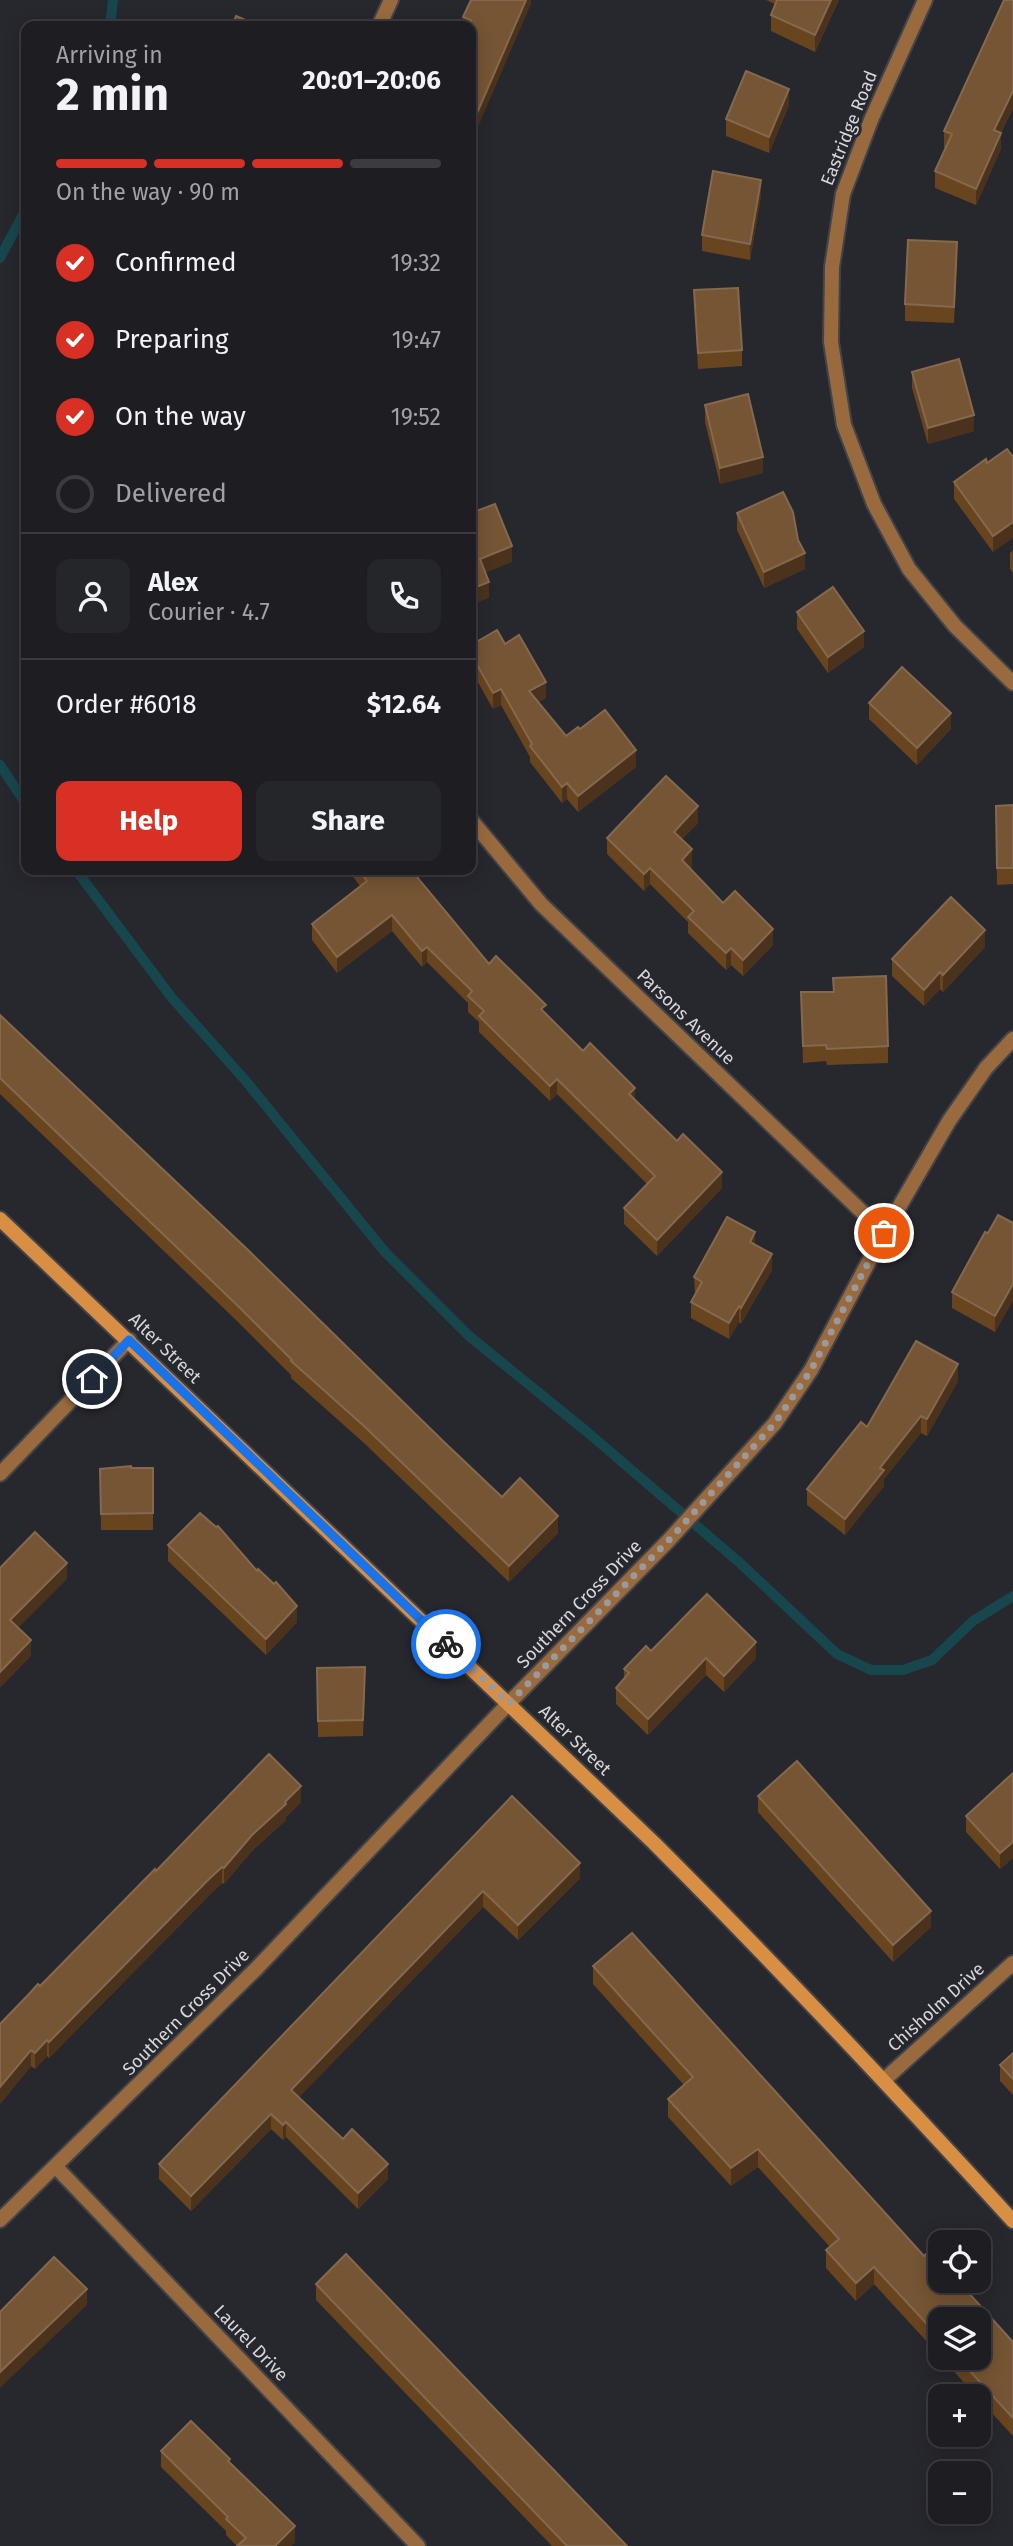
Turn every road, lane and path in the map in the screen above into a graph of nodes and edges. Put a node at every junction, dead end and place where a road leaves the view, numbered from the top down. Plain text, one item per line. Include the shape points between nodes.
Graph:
1 (391, 0) edge
2 (925, 0) edge
3 (381, 21) edge
4 (1013, 683) edge
5 (476, 826) edge
6 (1013, 1040) edge
7 (0, 1219) edge
8 (884, 1233) junction
9 (129, 1340) junction
10 (0, 1474) edge
11 (509, 1703) junction
12 (1013, 1963) edge
13 (884, 2080) junction
14 (56, 2167) junction
15 (0, 2220) edge
16 (1013, 2221) edge
17 (417, 2546) edge

1 - 3 street
2 - 4 street, Eastridge Road via 843,194 832,267 831,342 844,425 874,505 909,569 955,626
5 - 8 street, Parsons Avenue via 541,904
6 - 8 street, Southern Cross Drive via 986,1068 949,1121
7 - 9 street, Alter Street
8 - 11 street, Southern Cross Drive via 811,1370 775,1423 669,1540
9 - 10 street
9 - 11 street, Alter Street
11 - 13 street, Alter Street via 760,1949
11 - 14 street, Southern Cross Drive via 256,1969
12 - 13 street, Chisholm Drive
13 - 16 street, Alter Street
14 - 15 street, Southern Cross Drive
14 - 17 street, Laurel Drive

